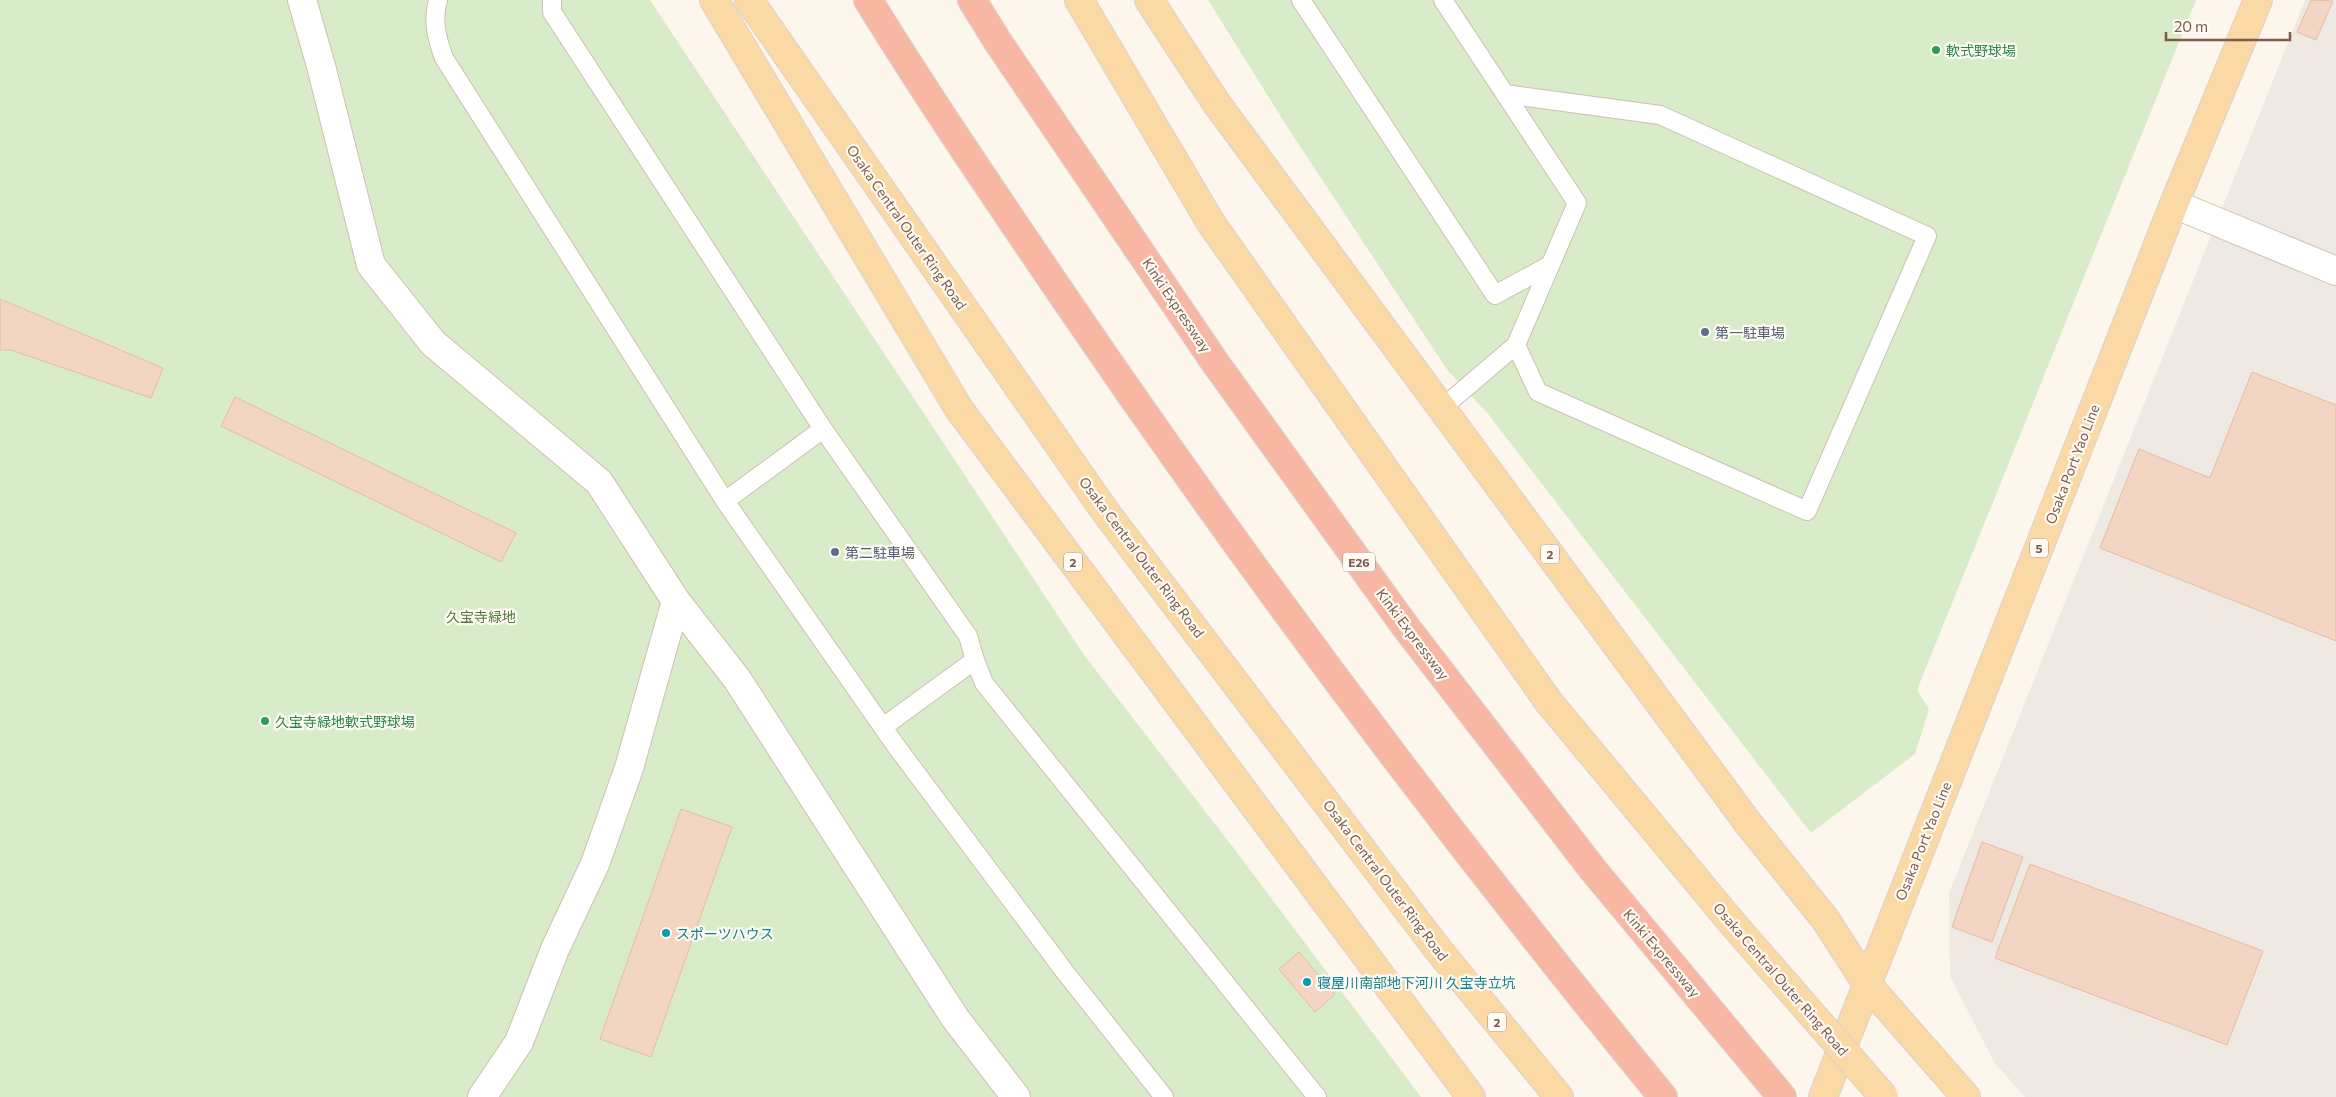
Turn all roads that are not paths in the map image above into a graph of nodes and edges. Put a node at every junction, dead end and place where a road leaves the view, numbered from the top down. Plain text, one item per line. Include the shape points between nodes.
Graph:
1 (302, 0) edge
2 (438, 0) edge
3 (552, 0) edge
4 (714, 0) edge
5 (749, 0) edge
6 (868, 0) edge
7 (972, 0) edge
8 (1079, 0) edge
9 (1148, 0) edge
10 (1300, 0) edge
11 (1443, 0) edge
12 (2258, 0) edge
13 (1505, 94) junction
14 (2174, 204) junction
15 (1550, 265) junction
16 (2336, 271) edge
17 (1516, 345) junction
18 (1442, 408) junction
19 (823, 429) junction
20 (725, 501) junction
21 (676, 601) junction
22 (974, 660) junction
23 (883, 727) junction
24 (1867, 984) junction
25 (482, 1097) edge
26 (1016, 1097) edge
27 (1164, 1097) edge
28 (1317, 1097) edge
29 (1470, 1097) edge
30 (1559, 1097) edge
31 (1663, 1097) edge
32 (1782, 1097) edge
33 (1823, 1097) edge
34 (1884, 1097) edge
35 (1966, 1097) edge

1 - 21 street via 371,265 433,343 599,482
2 - 20 lane via 435,22 444,58
3 - 19 lane via 552,12
4 - 29 main road, 2 via 960,409
5 - 30 main road, Osaka Central Outer Ring Road / 2 via 1107,514 1436,947
6 - 31 highway via 919,84 1152,425 1478,866
7 - 32 highway, Kinki Expressway / E26 via 1214,361 1405,626 1594,871
8 - 34 main road, Osaka Central Outer Ring Road, bridge via 1211,223 1548,701 1733,924
9 - 18 main road, 2 via 1217,104
10 - 15 lane via 1495,296
11 - 13 lane
12 - 14 main road, Osaka Port Yao Line / 5
13 - 15 lane via 1577,203
13 - 17 lane via 1660,115 1927,236 1807,511 1538,392
14 - 16 street
14 - 24 main road, Osaka Port Yao Line / 5
15 - 17 lane
17 - 18 lane
18 - 24 main road, 2 via 1748,823 1825,919
19 - 20 lane
19 - 22 lane via 968,636
20 - 23 lane
21 - 25 street via 628,768 595,864 555,949 519,1042
21 - 26 street via 737,679 956,1018
22 - 23 lane
22 - 28 lane via 984,683
23 - 27 lane via 1065,972
24 - 33 main road, Osaka Port Yao Line / 5
24 - 35 main road, 2

